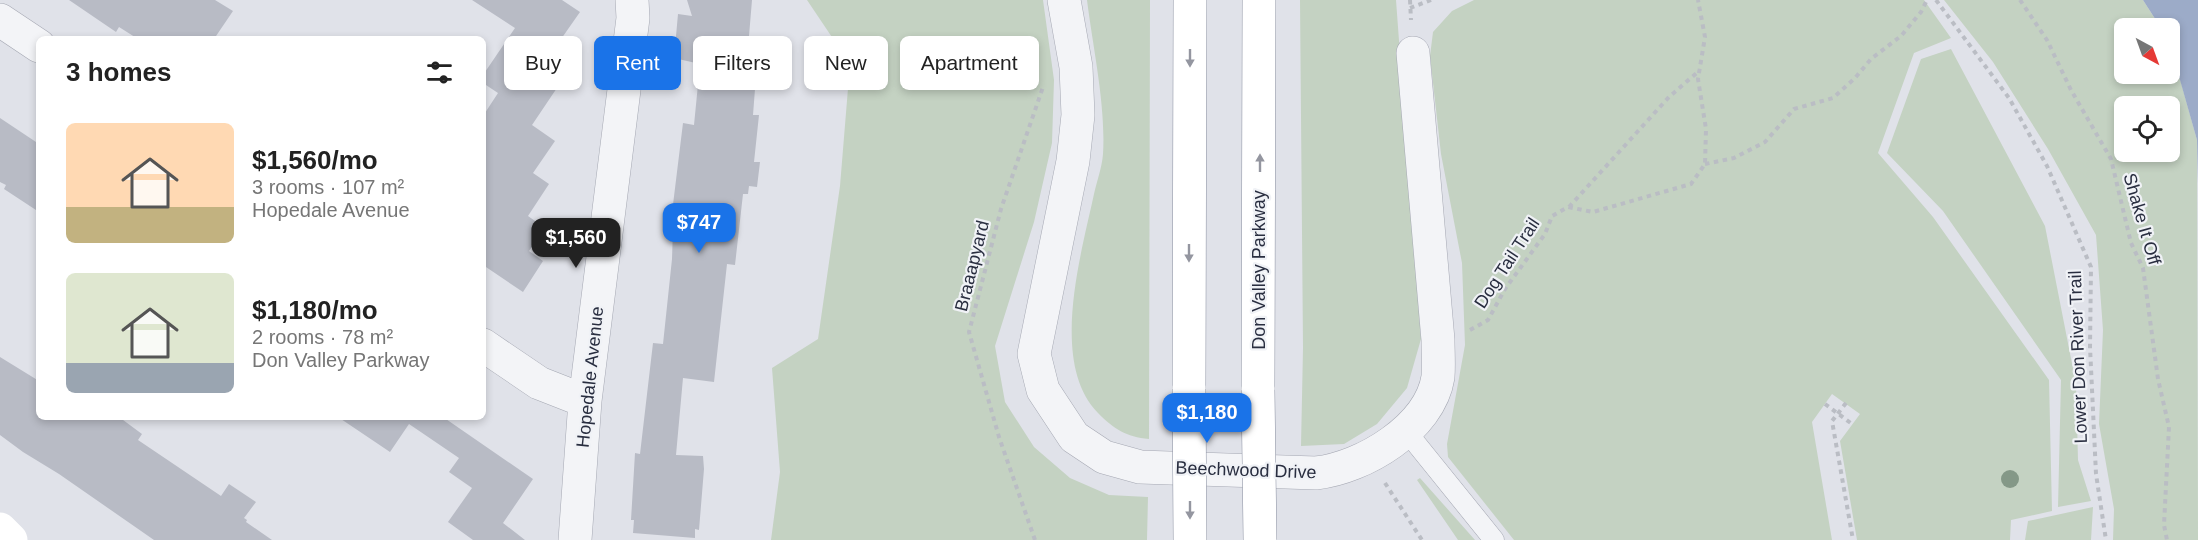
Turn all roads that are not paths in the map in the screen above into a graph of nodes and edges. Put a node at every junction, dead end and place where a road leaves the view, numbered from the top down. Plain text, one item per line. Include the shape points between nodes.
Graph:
1 (632, 0) edge
2 (1064, 0) edge
3 (1190, 0) edge
4 (1259, 0) edge
5 (0, 20) edge
6 (36, 44) edge
7 (1413, 52) dead end
8 (486, 347) edge
9 (585, 400) junction
10 (1406, 431) junction
11 (0, 530) edge
12 (11, 540) edge
13 (575, 540) edge
14 (1190, 540) edge
15 (1260, 540) edge
16 (1494, 540) edge

1 - 9 street, Hopedale Avenue via 633,18
2 - 10 street, Beechwood Drive via 1076,67 1078,115 1073,161 1034,354 1043,390 1074,437 1104,457 1140,466 1316,473 1335,471 1369,458
3 -> 14 main road, bridge
15 -> 4 main road, Don Valley Parkway, bridge
5 - 6 street
7 - 10 street, Beechwood Drive via 1438,378 1430,398
8 - 9 street via 539,383
9 - 13 street, Hopedale Avenue
10 - 16 lane
11 - 12 main road

